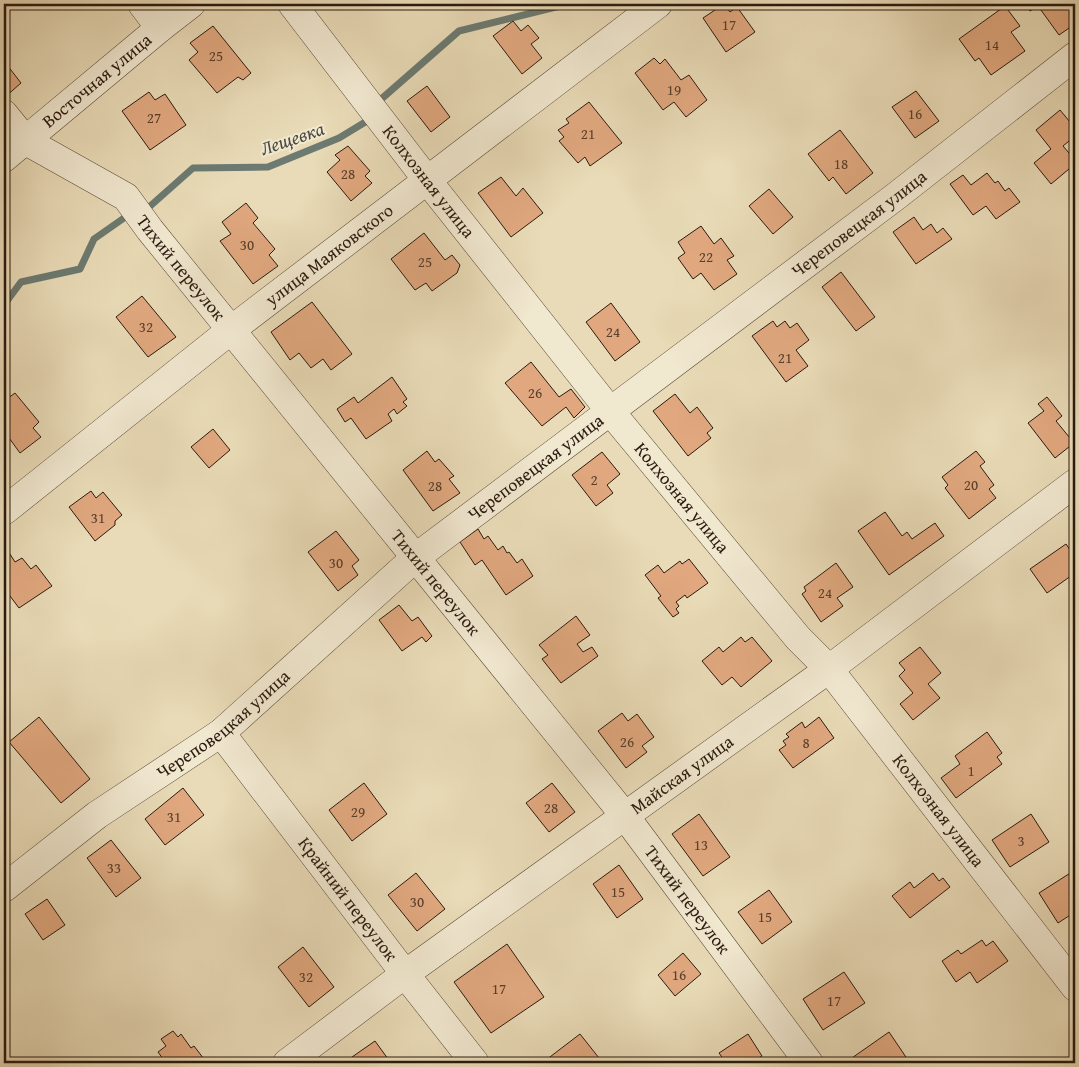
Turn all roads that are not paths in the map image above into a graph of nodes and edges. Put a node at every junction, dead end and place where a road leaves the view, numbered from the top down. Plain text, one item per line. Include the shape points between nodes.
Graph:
1 (142, 4) edge
2 (191, 4) edge
3 (292, 4) edge
4 (658, 4) edge
5 (160, 28) junction
6 (1075, 56) edge
7 (4, 114) edge
8 (26, 141) junction
9 (4, 158) edge
10 (427, 180) junction
11 (231, 330) junction
12 (610, 411) junction
13 (1074, 488) edge
14 (4, 511) edge
15 (416, 558) junction
16 (829, 669) junction
17 (221, 733) junction
18 (625, 816) junction
19 (4, 888) edge
20 (404, 974) junction
21 (1075, 987) edge
22 (287, 1063) edge
23 (476, 1063) edge
24 (809, 1063) edge

1 - 5 street
2 - 5 street, Восточная улица
3 - 10 street, Колхозная улица
4 - 10 street, улица Маяковского
5 - 8 street, Восточная улица
6 - 12 street, Череповецкая улица via 895,197
7 - 8 street
8 - 9 street, Восточная улица
8 - 11 street, Тихий переулок via 126,197
10 - 11 street, улица Маяковского
10 - 12 street, Колхозная улица
11 - 14 street, улица Маяковского
11 - 15 street, Тихий переулок
12 - 15 street, Череповецкая улица
12 - 16 street, Колхозная улица via 798,638
13 - 16 street, Майская улица
15 - 17 street, Череповецкая улица
15 - 18 street, Тихий переулок
16 - 18 street, Майская улица
16 - 21 street, Колхозная улица
17 - 19 street, Череповецкая улица via 97,815
17 - 20 street, Крайний переулок
18 - 20 street, Майская улица
18 - 24 street, Тихий переулок
20 - 22 street, Майская улица
20 - 23 street, Крайний переулок

